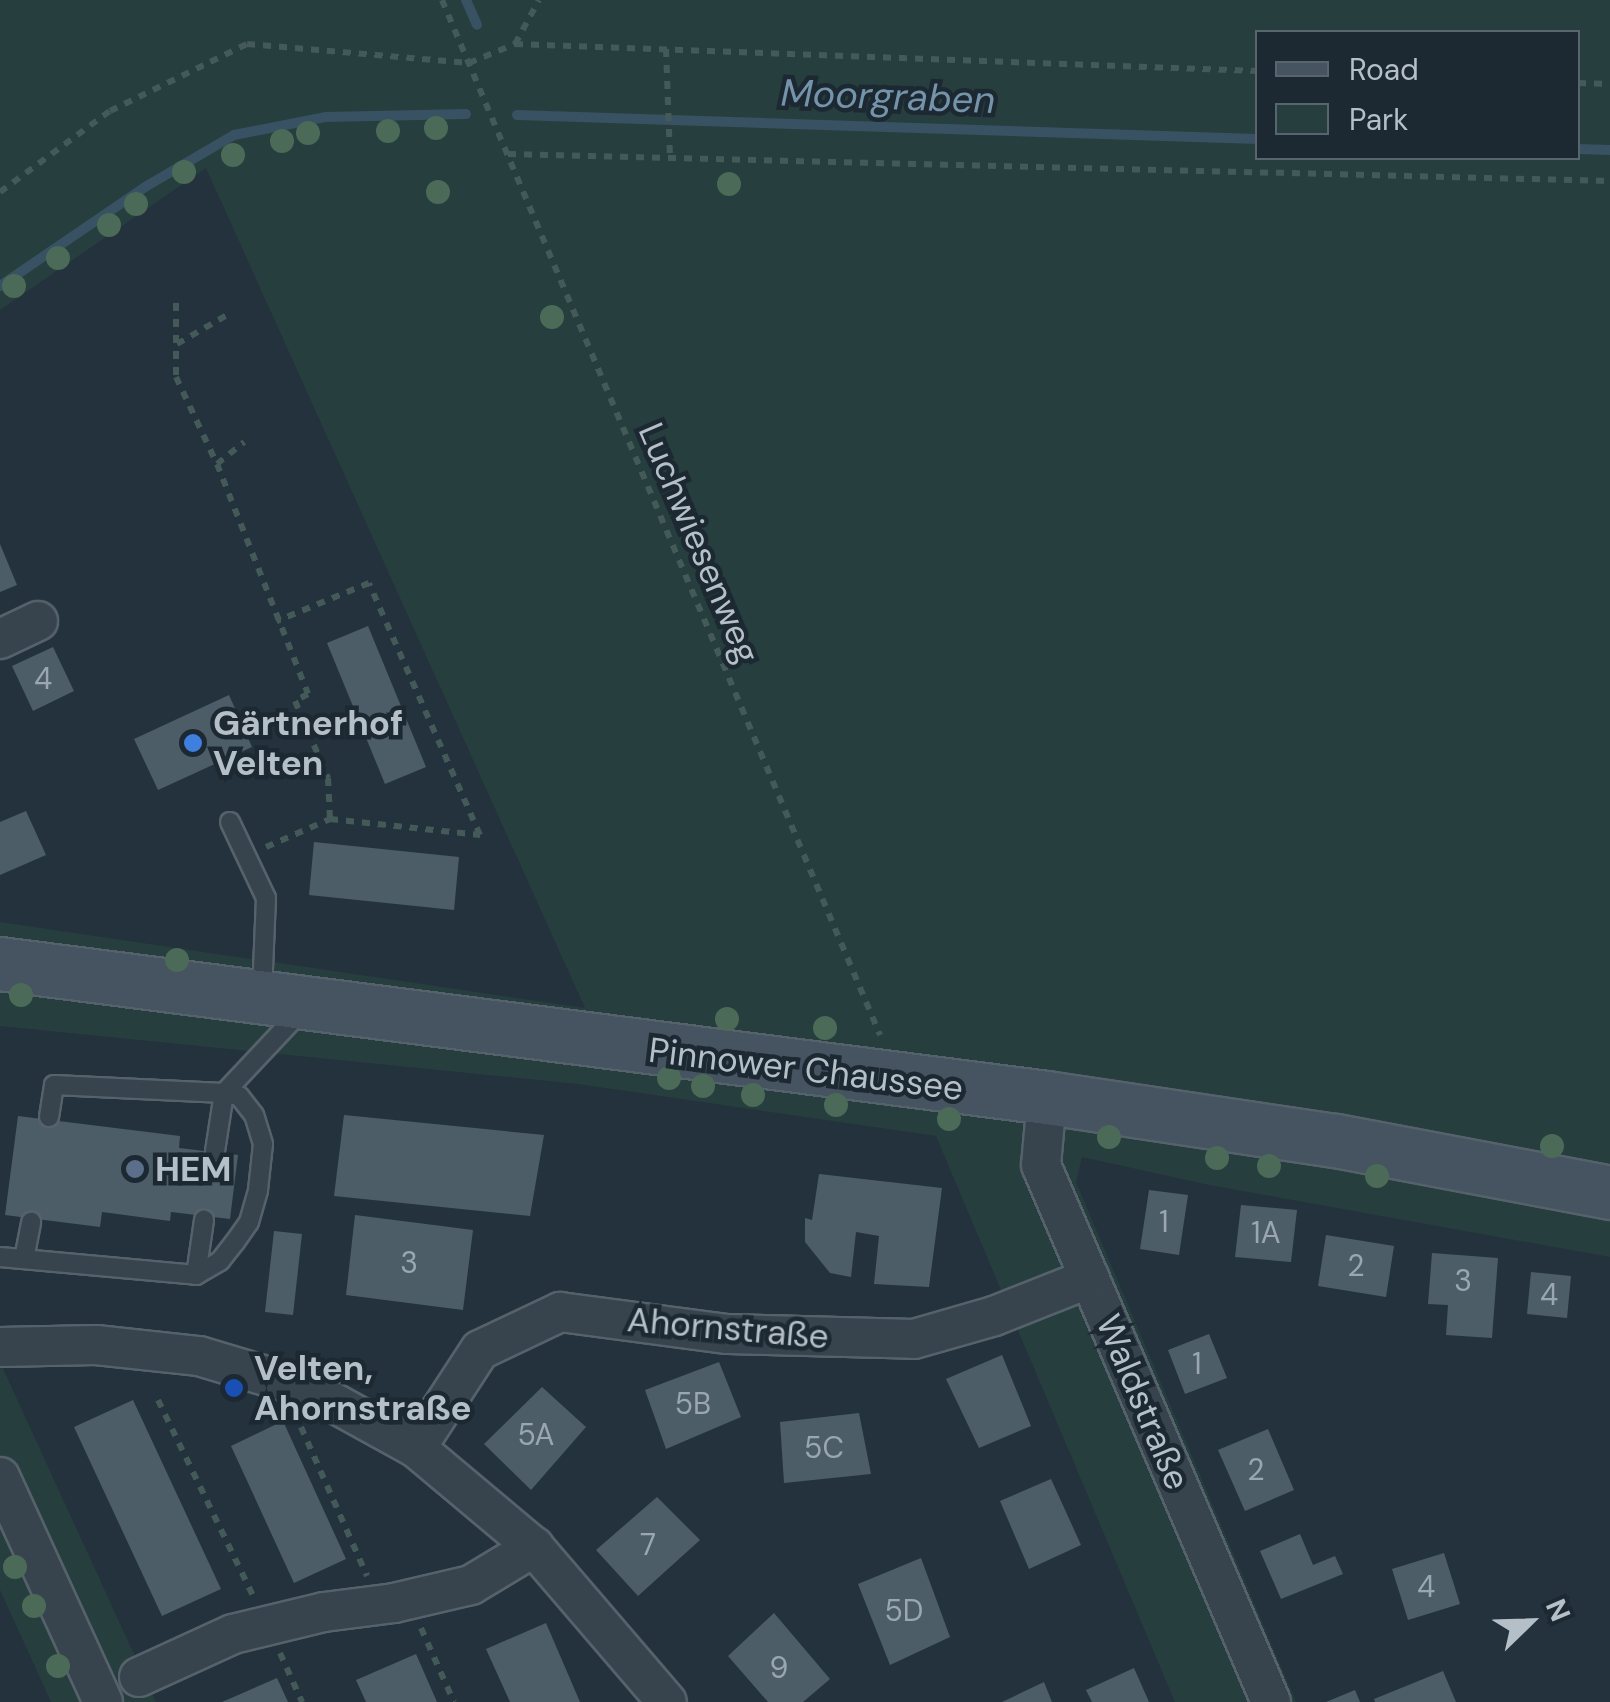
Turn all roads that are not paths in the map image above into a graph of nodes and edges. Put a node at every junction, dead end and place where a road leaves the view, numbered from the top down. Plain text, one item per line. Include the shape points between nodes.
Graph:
1 (38, 621) dead end
2 (0, 639) edge
3 (230, 822) dead end
4 (0, 964) edge
5 (284, 1003) junction
6 (224, 1092) junction
7 (1048, 1098) junction
8 (49, 1117) dead end
9 (215, 1151) dead end
10 (1610, 1194) edge
11 (204, 1220) dead end
12 (31, 1222) dead end
13 (0, 1257) edge
14 (24, 1260) junction
15 (196, 1275) junction
16 (1090, 1278) junction
17 (0, 1347) edge
18 (416, 1448) junction
19 (0, 1476) edge
20 (534, 1547) junction
21 (139, 1676) dead end
22 (103, 1702) edge
23 (667, 1702) edge
24 (1271, 1702) edge

1 - 2 street
3 - 5 lane via 266,898
4 - 5 main road, Pinnower Chaussee
5 - 6 lane via 277,1032
5 - 7 main road, Pinnower Chaussee
6 - 8 lane via 54,1085
6 - 9 lane
6 - 15 lane via 238,1096 254,1114 263,1144 258,1190 235,1242 220,1262
7 - 10 main road, Pinnower Chaussee via 1336,1141
7 - 16 street, Waldstraße via 1041,1165
11 - 15 lane
12 - 14 lane
13 - 14 lane
14 - 15 lane
16 - 18 street, Ahornstraße via 914,1339 728,1334 560,1312 480,1350
16 - 24 street, Waldstraße
17 - 18 street via 96,1345 199,1356 309,1389
18 - 20 street
19 - 22 street
20 - 21 street via 471,1585 233,1634
20 - 23 street

